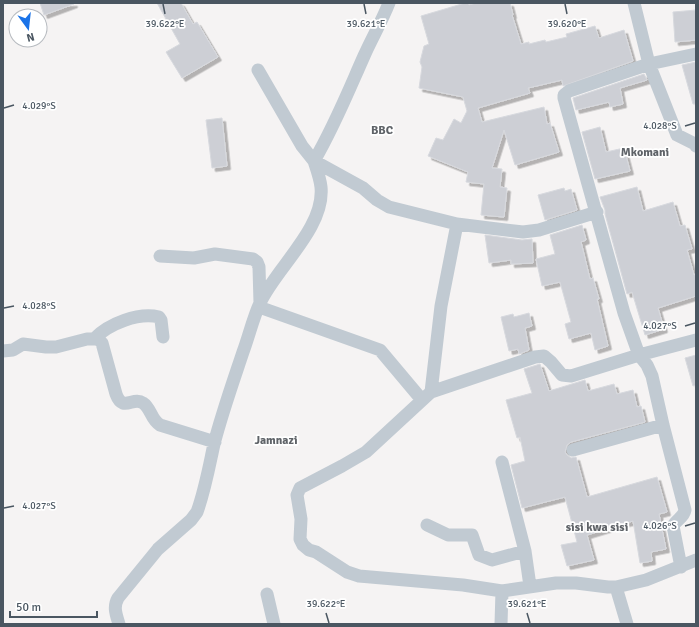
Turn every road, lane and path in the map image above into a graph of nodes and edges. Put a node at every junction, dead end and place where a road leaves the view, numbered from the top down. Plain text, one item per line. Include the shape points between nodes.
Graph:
1 (389, 3) edge
2 (634, 3) edge
3 (696, 54) edge
4 (649, 64) junction
5 (258, 70) dead end
6 (696, 146) edge
7 (314, 161) junction
8 (597, 212) junction
9 (456, 224) junction
10 (160, 256) dead end
11 (259, 305) junction
12 (163, 337) dead end
13 (95, 338) junction
14 (696, 340) edge
15 (3, 351) edge
16 (639, 355) junction
17 (426, 396) junction
18 (663, 425) junction
19 (215, 442) junction
20 (573, 450) dead end
21 (502, 462) dead end
22 (427, 525) dead end
23 (525, 551) junction
24 (696, 560) edge
25 (681, 567) junction
26 (530, 586) junction
27 (616, 587) junction
28 (502, 590) junction
29 (267, 594) dead end
30 (119, 624) edge
31 (274, 624) edge
32 (501, 624) edge
33 (627, 624) edge

1 - 7 street via 346,99
2 - 4 street
3 - 4 street
4 - 6 street via 677,135
4 - 8 street via 569,91 564,95
5 - 7 street via 302,146
7 - 9 street via 363,188 389,207
7 - 11 street via 321,188 319,207 306,237
8 - 9 street via 539,230 523,232
8 - 16 street via 624,313
9 - 17 street
10 - 11 street via 194,258 215,254 253,259 259,267
11 - 17 street via 380,350
11 - 19 street
12 - 13 street via 159,317 148,316 126,320 108,328
13 - 15 street via 56,347 23,344 13,350
13 - 19 street via 102,343 120,402 143,403 160,425
14 - 16 street
16 - 17 street via 571,376 562,375 544,356 535,357
16 - 18 street via 652,376
17 - 28 street via 366,452 300,488 297,495 301,519 300,539 309,550 359,576
18 - 20 street
18 - 25 street via 685,510 685,514 673,526
19 - 30 street via 197,512 192,520 158,549 118,598 114,608
21 - 23 street
22 - 23 street via 448,535 472,534 479,555 492,560
23 - 26 street
24 - 25 street
25 - 27 street via 646,580
26 - 27 street via 569,583
26 - 28 street
27 - 33 street
28 - 32 street
29 - 31 street

